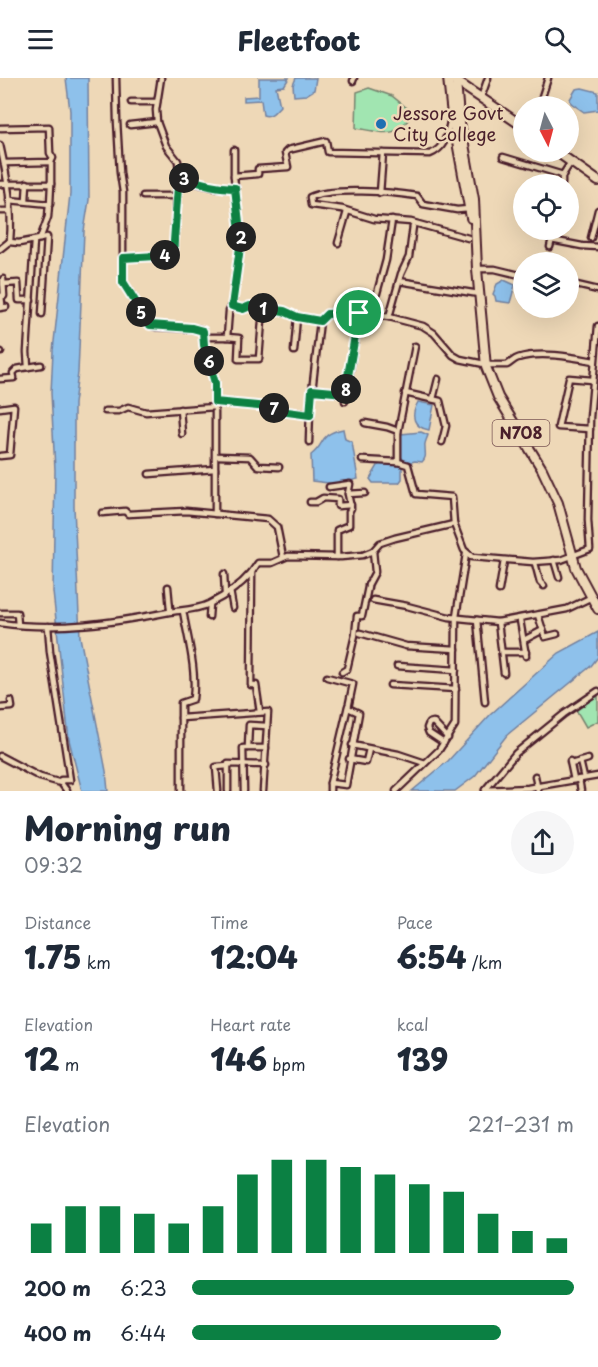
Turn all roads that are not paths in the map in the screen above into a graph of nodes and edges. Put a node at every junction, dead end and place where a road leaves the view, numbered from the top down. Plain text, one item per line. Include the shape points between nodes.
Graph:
1 (116, 78) edge
2 (161, 78) edge
3 (441, 78) edge
4 (489, 78) edge
5 (548, 78) edge
6 (452, 82) edge
7 (542, 96) edge
8 (481, 98) junction
9 (130, 102) dead end
10 (158, 102) junction
11 (452, 115) junction
12 (513, 120) edge
13 (157, 122) junction
14 (130, 125) dead end
15 (0, 128) edge
16 (0, 145) edge
17 (234, 150) dead end
18 (383, 153) junction
19 (503, 157) dead end
20 (51, 162) junction
21 (571, 162) joint
22 (3, 166) edge
23 (179, 172) junction
24 (560, 174) edge
25 (564, 174) edge
26 (234, 176) junction
27 (598, 181) edge
28 (7, 183) junction
29 (27, 183) junction
30 (0, 184) edge
31 (51, 184) junction
32 (235, 188) junction
33 (380, 193) junction
34 (142, 196) dead end
35 (177, 196) junction
36 (9, 200) junction
37 (26, 200) dead end
38 (49, 204) junction
39 (469, 209) junction
40 (598, 210) edge
41 (0, 211) edge
42 (9, 211) junction
43 (347, 212) dead end
44 (392, 220) junction
45 (413, 226) dead end
46 (468, 238) dead end
47 (591, 238) dead end
48 (40, 239) junction
49 (551, 240) joint
50 (34, 241) dead end
51 (9, 242) junction
52 (338, 243) dead end
53 (598, 247) edge
54 (550, 248) dead end
55 (0, 249) edge
56 (476, 249) junction
57 (123, 258) junction
58 (477, 269) junction
59 (513, 273) edge
60 (399, 281) junction
61 (579, 286) edge
62 (598, 290) edge
63 (479, 294) junction
64 (1, 296) edge
65 (31, 300) junction
66 (0, 306) edge
67 (232, 306) junction
68 (6, 307) dead end
69 (263, 308) junction
70 (359, 313) junction
71 (42, 314) dead end
72 (371, 315) junction
73 (297, 317) junction
74 (389, 317) junction
75 (320, 321) junction
76 (598, 326) edge
77 (204, 337) junction
78 (227, 337) junction
79 (415, 346) dead end
80 (294, 351) dead end
81 (594, 361) junction
82 (485, 364) junction
83 (40, 365) dead end
84 (28, 367) junction
85 (594, 376) edge
86 (0, 379) edge
87 (438, 379) dead end
88 (312, 390) junction
89 (345, 393) junction
90 (405, 393) junction
91 (433, 399) junction
92 (345, 401) dead end
93 (215, 405) junction
94 (0, 408) edge
95 (180, 409) junction
96 (105, 411) dead end
97 (310, 415) junction
98 (598, 416) edge
99 (590, 417) junction
100 (365, 423) dead end
101 (590, 429) junction
102 (398, 432) junction
103 (182, 434) dead end
104 (309, 442) dead end
105 (442, 442) dead end
106 (0, 456) edge
107 (217, 456) dead end
108 (362, 460) dead end
109 (398, 462) junction
110 (279, 467) dead end
111 (215, 470) junction
112 (589, 472) junction
113 (149, 474) dead end
114 (598, 474) edge
115 (329, 487) dead end
116 (365, 493) dead end
117 (348, 494) junction
118 (310, 502) dead end
119 (351, 505) junction
120 (102, 513) dead end
121 (215, 514) junction
122 (454, 524) junction
123 (598, 544) edge
124 (591, 545) junction
125 (373, 551) junction
126 (466, 554) junction
127 (573, 555) junction
128 (283, 557) junction
129 (337, 557) junction
130 (555, 560) junction
131 (504, 561) junction
132 (536, 563) dead end
133 (252, 572) junction
134 (224, 574) dead end
135 (559, 577) dead end
136 (544, 586) dead end
137 (168, 587) dead end
138 (500, 590) dead end
139 (228, 593) junction
140 (592, 597) junction
141 (373, 600) dead end
142 (210, 604) junction
143 (233, 608) dead end
144 (170, 609) dead end
145 (598, 609) edge
146 (183, 611) junction
147 (0, 613) edge
148 (538, 615) junction
149 (209, 617) dead end
150 (456, 617) junction
151 (477, 620) junction
152 (520, 620) junction
153 (498, 622) junction
154 (0, 623) edge
155 (18, 625) junction
156 (51, 626) junction
157 (543, 630) junction
158 (360, 633) dead end
159 (557, 634) dead end
160 (524, 640) junction
161 (456, 649) junction
162 (502, 652) junction
163 (397, 666) dead end
164 (456, 670) junction
165 (342, 672) dead end
166 (504, 673) dead end
167 (327, 677) dead end
168 (390, 684) dead end
169 (456, 689) junction
170 (598, 691) edge
171 (11, 701) dead end
172 (485, 702) dead end
173 (348, 706) junction
174 (0, 708) edge
175 (260, 712) junction
176 (181, 718) junction
177 (267, 726) junction
178 (352, 745) junction
179 (248, 747) junction
180 (266, 748) junction
181 (369, 749) junction
182 (0, 756) edge
183 (349, 759) junction
184 (588, 759) dead end
185 (580, 761) junction
186 (425, 763) junction
187 (243, 765) junction
188 (266, 765) junction
189 (228, 766) junction
190 (535, 776) dead end
191 (598, 776) edge
192 (579, 779) junction
193 (61, 780) dead end
194 (330, 783) junction
195 (537, 789) edge
196 (484, 790) edge
197 (513, 790) edge
198 (67, 791) edge
199 (181, 791) edge
200 (218, 791) edge
201 (228, 791) edge
202 (244, 791) edge
203 (263, 791) edge
204 (330, 791) edge
205 (396, 791) edge
206 (581, 791) edge

1 - 57 street
2 - 10 street
3 - 6 highway
4 - 8 street
5 - 7 street
6 - 8 highway
6 - 11 highway, N708
6 - 56 highway, N708 via 474,199
8 - 12 highway
9 - 10 street
10 - 13 street
11 - 18 street via 445,143 436,152
11 - 39 highway, N708
13 - 14 street
13 - 23 street via 166,146 178,161
15 - 20 street via 49,127
16 - 22 street
17 - 26 street
18 - 26 street via 328,152 326,141 288,150 288,167
18 - 33 street
19 - 24 street
20 - 22 street
20 - 31 street
21 - 25 street
21 - 27 highway
22 - 28 street
23 - 32 street via 191,181
23 - 35 street
26 - 32 street
28 - 29 street
28 - 30 street
28 - 36 street
29 - 31 street
29 - 37 street
31 - 38 street
32 - 67 street via 241,240
33 - 39 street via 417,196 423,204
33 - 44 street via 311,195 311,205
34 - 35 street
35 - 57 street via 173,255
36 - 38 street
36 - 42 street
38 - 48 street
39 - 56 highway, N708
40 - 47 street
41 - 42 street
42 - 51 street
43 - 52 street
44 - 46 street
44 - 72 street
45 - 60 street via 409,256
48 - 51 street
48 - 71 street via 47,237
49 - 53 street
49 - 54 street
50 - 65 street
51 - 55 street
56 - 58 highway, N708
57 - 77 street via 123,282 150,325 200,329
58 - 59 street
58 - 63 highway, N708
60 - 63 street
60 - 74 street
61 - 62 street
63 - 82 highway, N708
64 - 65 street via 3,281 18,283 19,300
64 - 66 street
65 - 84 street
66 - 68 street
67 - 69 street
67 - 78 street
69 - 73 street
69 - 78 street via 259,359 238,359 239,338
70 - 72 street
70 - 75 street via 327,314
70 - 89 street
72 - 74 street
73 - 75 street
73 - 80 street
74 - 82 street via 429,329 453,355
75 - 88 street
76 - 81 street
77 - 78 street
77 - 93 street via 215,383
79 - 90 street
81 - 82 street via 560,355 516,358 507,365
81 - 85 street
82 - 127 highway, N708 via 498,397 547,479
83 - 84 street
84 - 86 street via 17,369 14,378
85 - 99 street
85 - 101 street via 569,378 558,427
87 - 91 street
88 - 89 street
88 - 97 street
89 - 92 street
90 - 91 street
90 - 102 street
91 - 105 street via 442,405 446,426
93 - 95 street
93 - 97 street via 279,408
93 - 111 street
94 - 106 street via 14,406 10,455
95 - 96 street via 146,412 128,407
95 - 103 street
97 - 104 street
98 - 99 street
99 - 101 street
100 - 102 street
101 - 112 street
102 - 109 street
107 - 110 street via 250,457 258,466
108 - 109 street
109 - 122 street via 409,465 416,494 452,497
111 - 113 street
111 - 121 street
112 - 114 street
112 - 124 street
115 - 117 street via 350,484
116 - 117 street
117 - 119 street
118 - 119 street via 338,499 338,506
119 - 129 street via 349,525 337,530
120 - 121 street
121 - 128 street via 270,520 277,527
122 - 125 street via 394,538 380,543
122 - 126 street
123 - 124 street
124 - 127 street via 591,549
125 - 129 street
125 - 165 street via 375,572 362,616 357,616 347,669
126 - 131 street
126 - 150 street
127 - 130 street
127 - 140 highway, N708
128 - 129 street
128 - 133 street via 272,563 258,563
130 - 131 street
130 - 135 street
131 - 138 street
132 - 136 street
133 - 139 street
133 - 175 street via 251,685 256,686
134 - 139 street
137 - 144 street
139 - 142 street
139 - 143 street
140 - 145 highway, N708
140 - 148 street via 567,609
141 - 150 street
142 - 146 street
142 - 149 street
146 - 156 street via 84,626
146 - 176 street via 194,689 193,699 180,703
147 - 155 street via 17,613
148 - 152 street
148 - 157 street
150 - 151 street
150 - 161 street
151 - 153 street
151 - 172 street
152 - 153 street
152 - 160 street
153 - 162 street
154 - 155 street
155 - 156 street
156 - 193 street via 50,652 70,780
157 - 159 street via 545,637
157 - 160 street
158 - 161 street via 406,646
160 - 162 street via 526,654
161 - 164 street
162 - 166 street
163 - 164 street
164 - 169 street
167 - 173 street via 353,684
168 - 169 street
169 - 186 street via 455,725
170 - 196 street via 516,753
171 - 174 street via 12,707
173 - 178 street via 359,713
173 - 194 street
175 - 176 street
175 - 177 street via 268,712
176 - 199 street
177 - 179 street via 249,725
177 - 180 street
178 - 181 street
178 - 183 street
179 - 180 street
179 - 187 street via 243,748
180 - 188 street
181 - 183 street via 366,762
181 - 186 street via 398,753
182 - 198 street via 60,783
183 - 194 street via 346,785
184 - 185 street
185 - 192 street
185 - 192 street via 570,762
186 - 205 street
187 - 188 street
187 - 189 street
187 - 202 street
188 - 203 street
189 - 200 street via 216,767
189 - 201 street
190 - 195 street
191 - 192 street
192 - 195 street
192 - 206 street
194 - 204 street
195 - 197 street
196 - 197 street

